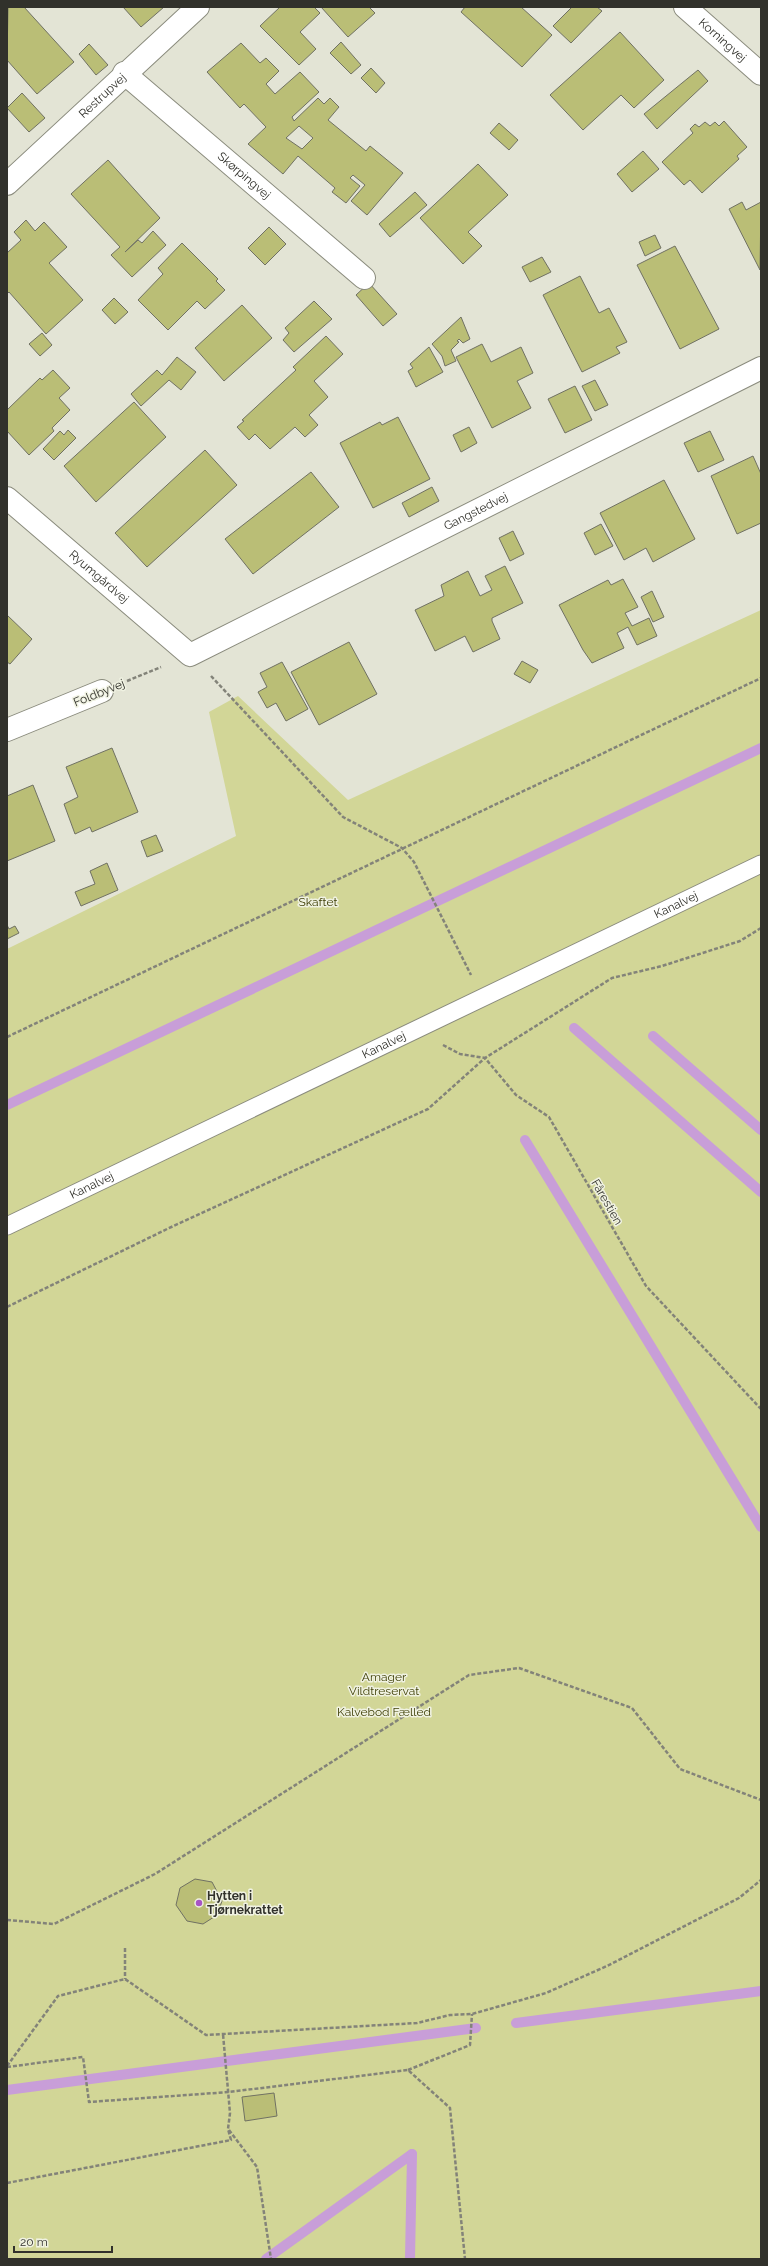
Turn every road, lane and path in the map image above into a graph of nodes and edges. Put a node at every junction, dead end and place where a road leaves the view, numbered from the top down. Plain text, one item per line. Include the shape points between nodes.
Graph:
1 (198, 7) edge
2 (684, 7) edge
3 (124, 73) junction
4 (761, 74) edge
5 (7, 184) edge
6 (364, 278) dead end
7 (761, 368) edge
8 (7, 498) edge
9 (190, 655) junction
10 (761, 678) edge
11 (102, 691) joint
12 (7, 730) edge
13 (402, 848) junction
14 (761, 864) edge
15 (761, 928) edge
16 (481, 997) junction
17 (433, 1022) junction
18 (7, 1037) edge
19 (485, 1058) junction
20 (7, 1226) edge
21 (7, 1307) edge
22 (761, 1408) edge
23 (761, 1800) edge
24 (761, 1880) edge
25 (7, 1920) edge
26 (125, 1948) dead end
27 (125, 1979) junction
28 (472, 2014) junction
29 (224, 2034) junction
30 (7, 2067) edge
31 (408, 2070) junction
32 (229, 2092) junction
33 (228, 2129) junction
34 (7, 2184) edge
35 (271, 2259) edge
36 (464, 2259) edge

1 - 3 street, Restrupvej
2 - 4 street, Korningvej
3 - 5 street, Restrupvej
3 - 6 street, Skørpingvej
7 - 9 street, Gangstedvej
8 - 9 street, Ryumgårdvej
9 - 11 path, Foldbyvej
9 - 13 path via 343,817
10 - 13 path
11 - 12 street, Foldbyvej
13 - 16 path via 414,862
13 - 18 path
14 - 16 lane, Kanalvej
15 - 19 path via 740,941 662,966 612,978
16 - 17 lane, Kanalvej
17 - 19 path via 443,1044 460,1054
17 - 20 lane, Kanalvej
19 - 21 path via 428,1109 167,1229
19 - 22 path, Fårestien via 516,1095 549,1117 646,1286
23 - 25 path via 680,1769 632,1708 519,1668 469,1675 155,1874 54,1924
24 - 28 path via 739,1898 608,1966 546,1993
26 - 27 path
27 - 29 path via 206,2035
27 - 30 path via 58,1996
28 - 29 path via 450,2015 417,2023
28 - 31 path via 470,2045
29 - 32 path
30 - 32 path via 83,2057 89,2102
31 - 32 path
31 - 36 path via 450,2108
32 - 33 path
33 - 34 path via 231,2140
33 - 35 path via 257,2167

